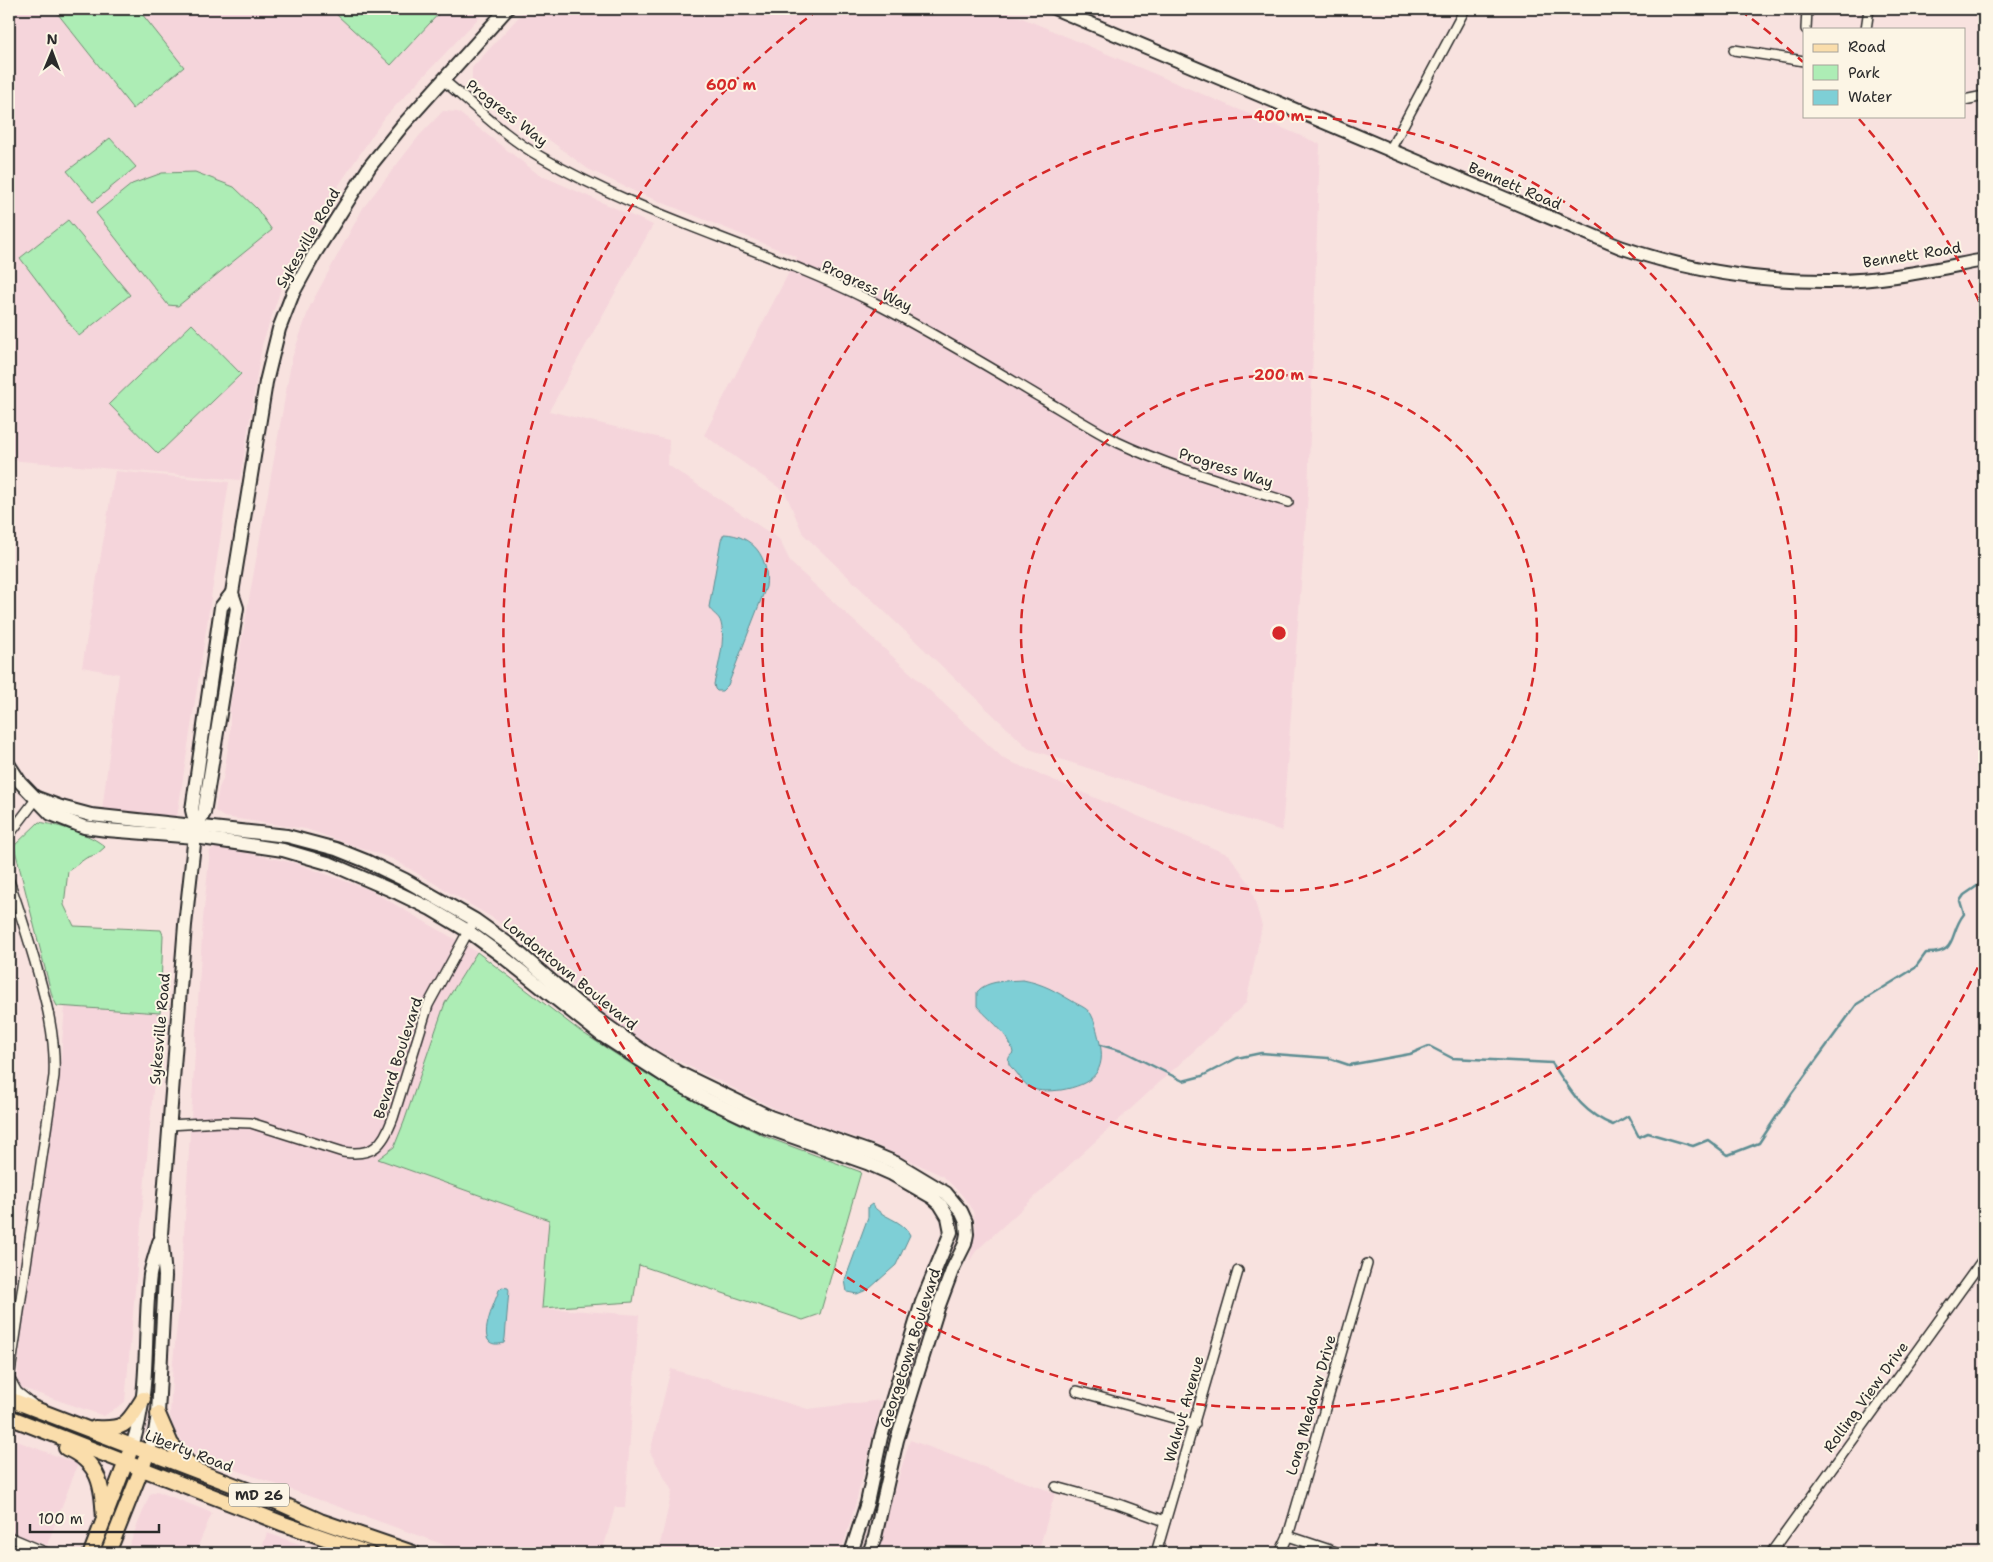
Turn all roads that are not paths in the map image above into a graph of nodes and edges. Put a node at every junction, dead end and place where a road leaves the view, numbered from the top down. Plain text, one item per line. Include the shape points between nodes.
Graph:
1 (507, 9) edge
2 (1056, 9) edge
3 (1465, 9) edge
4 (1806, 9) edge
5 (1869, 9) edge
6 (1806, 28) edge
7 (1866, 28) edge
8 (1734, 50) dead end
9 (1803, 60) edge
10 (443, 80) junction
11 (1984, 96) edge
12 (1966, 100) edge
13 (1390, 150) junction
14 (1984, 260) edge
15 (1288, 502) dead end
16 (9, 766) edge
17 (37, 798) junction
18 (114, 818) junction
19 (63, 820) junction
20 (195, 831) junction
21 (9, 835) edge
22 (9, 881) edge
23 (475, 920) junction
24 (468, 931) junction
25 (169, 1125) junction
26 (915, 1180) junction
27 (161, 1234) junction
28 (1984, 1258) edge
29 (1367, 1264) dead end
30 (1238, 1271) dead end
31 (9, 1378) edge
32 (1076, 1391) dead end
33 (9, 1399) edge
34 (143, 1399) junction
35 (39, 1411) junction
36 (158, 1414) junction
37 (9, 1417) edge
38 (1195, 1424) junction
39 (35, 1428) junction
40 (83, 1428) junction
41 (132, 1446) junction
42 (148, 1453) junction
43 (126, 1463) junction
44 (142, 1469) junction
45 (197, 1472) junction
46 (1056, 1487) dead end
47 (104, 1520) junction
48 (1166, 1521) junction
49 (1288, 1536) junction
50 (9, 1537) edge
51 (47, 1553) edge
52 (91, 1553) edge
53 (108, 1553) edge
54 (368, 1553) edge
55 (413, 1553) edge
56 (851, 1553) edge
57 (869, 1553) edge
58 (1156, 1553) edge
59 (1280, 1553) edge
60 (1339, 1553) edge
61 (1771, 1553) edge

1 - 10 street, Sykesville Road
2 - 13 street, Bennett Road
3 - 13 street
4 - 6 street
5 - 7 street
8 - 9 street
10 - 15 street, Progress Way via 518,143 587,181 634,204 867,299 926,330 1098,432 1143,454
10 - 20 street, Sykesville Road via 370,166 315,253 286,309 273,348 232,593 221,607 192,810
11 - 12 street
13 - 14 street, Bennett Road via 1620,247 1677,265 1733,276 1783,281 1849,280 1894,276
16 - 17 street
17 - 18 street via 61,807
17 - 19 street via 51,814
17 - 21 street
18 - 19 street via 98,823
18 - 20 street
19 - 20 street via 107,830
20 - 23 street, Londontown Boulevard via 287,836 336,849 386,870
20 - 24 street, Londontown Boulevard via 284,850 331,864 431,909
20 - 25 street, Sykesville Road
22 - 31 street via 49,1012 54,1058 54,1076
23 - 24 street, Bevard Boulevard
23 - 26 street, Londontown Boulevard via 510,944 606,1025 679,1073 746,1108 870,1152
24 - 25 street, Bevard Boulevard via 428,1005 393,1118 378,1146 354,1154 343,1152 251,1122
24 - 26 street, Londontown Boulevard via 600,1034 674,1082 765,1127
25 - 27 street, Sykesville Road
26 - 56 street, Georgetown Boulevard via 940,1204 948,1217 951,1232 922,1302 881,1437 867,1502
26 - 57 street, Georgetown Boulevard via 937,1187 955,1202 966,1222 967,1234 943,1293 904,1418
27 - 34 street, Sykesville Road via 150,1274
27 - 36 street, Sykesville Road via 165,1276
28 - 61 street, Rolling View Drive
29 - 49 street, Long Meadow Drive
30 - 38 street, Walnut Avenue
31 - 35 street via 17,1392
32 - 38 street
33 - 35 main road, Liberty Road / MD 26
34 - 40 main road via 123,1426
34 - 41 street, Sykesville Road
35 - 40 main road, Liberty Road / MD 26
36 - 42 street, Sykesville Road
36 - 45 main road via 171,1444
37 - 39 main road, MD 26
38 - 48 street, Walnut Avenue
39 - 43 main road, MD 26
39 - 47 main road via 50,1441 79,1454 94,1468 102,1488
40 - 41 main road, Liberty Road / MD 26
41 - 42 main road, Liberty Road / MD 26
41 - 43 main road, Sykesville Road
42 - 44 main road, Sykesville Road
42 - 45 main road, Liberty Road / MD 26
43 - 44 main road, MD 26
43 - 47 main road, Sykesville Road
44 - 53 main road, Sykesville Road
44 - 54 main road, MD 26
45 - 55 main road, Liberty Road / MD 26 via 320,1521
46 - 48 street
47 - 52 main road, Sykesville Road
48 - 58 street, Walnut Avenue
49 - 59 street, Long Meadow Drive
49 - 60 street
50 - 51 street

